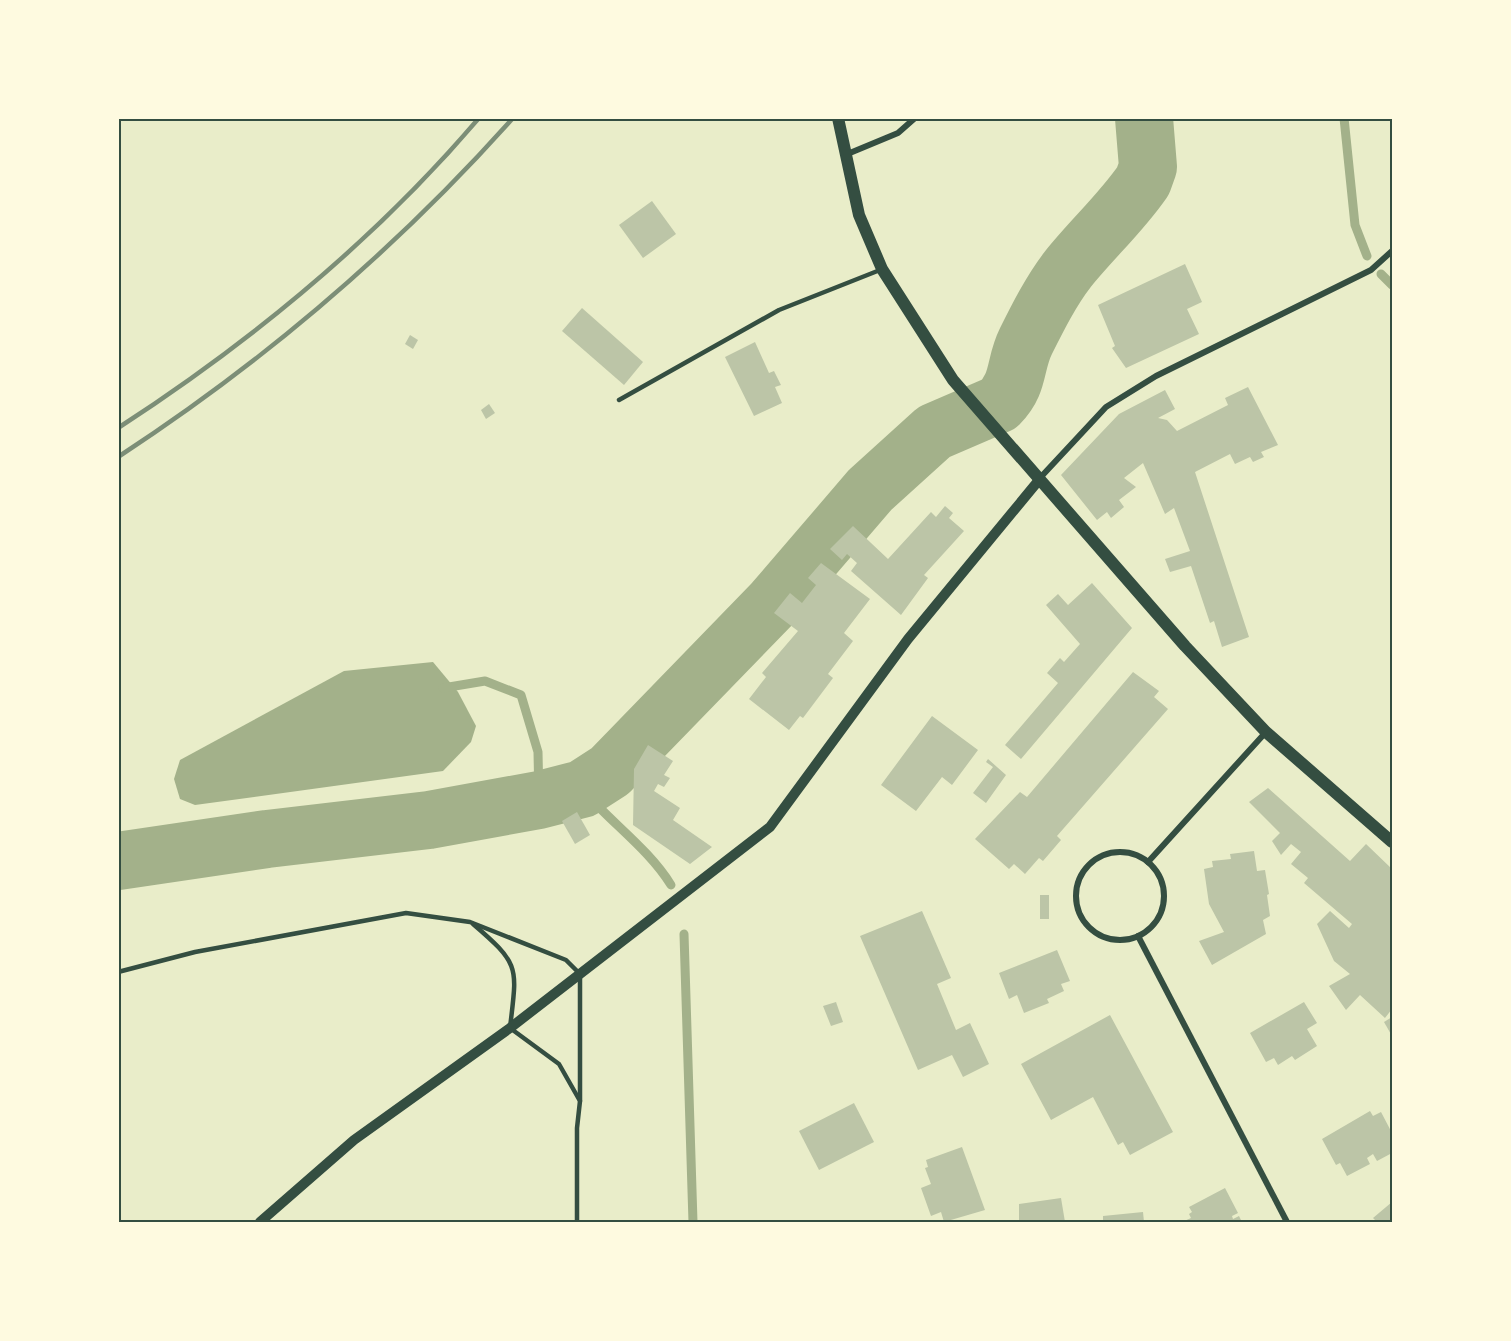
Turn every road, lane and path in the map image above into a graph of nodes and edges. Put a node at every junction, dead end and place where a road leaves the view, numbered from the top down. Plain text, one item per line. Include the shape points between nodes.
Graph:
1 (838, 118) edge
2 (915, 118) edge
3 (844, 155) junction
4 (1392, 251) edge
5 (882, 269) junction
6 (619, 400) dead end
7 (1039, 480) junction
8 (1266, 732) junction
9 (1392, 842) edge
10 (1148, 862) junction
11 (470, 922) junction
12 (1137, 936) junction
13 (118, 972) edge
14 (580, 974) junction
15 (510, 1028) junction
16 (580, 1101) junction
17 (260, 1222) edge
18 (577, 1222) edge
19 (1287, 1222) edge

1 - 3 main road
2 - 3 street via 898,133
3 - 5 main road via 860,215
4 - 7 street via 1371,270 1122,396 1106,407
5 - 6 lane via 779,310
5 - 7 main road via 953,380
7 - 8 main road
7 - 14 street via 908,639 770,827
8 - 9 main road
8 - 10 street
10 - 12 street via 1158,873 1164,902 1150,928
10 - 12 street via 1136,854 1107,853 1084,870 1076,890 1078,911 1096,933 1117,939
11 - 13 lane via 406,913 195,952
11 - 14 lane via 566,960
11 - 15 lane via 503,950 513,967
12 - 19 street
14 - 15 street
14 - 16 lane
15 - 16 lane via 559,1065
15 - 17 street via 354,1140
16 - 18 lane

